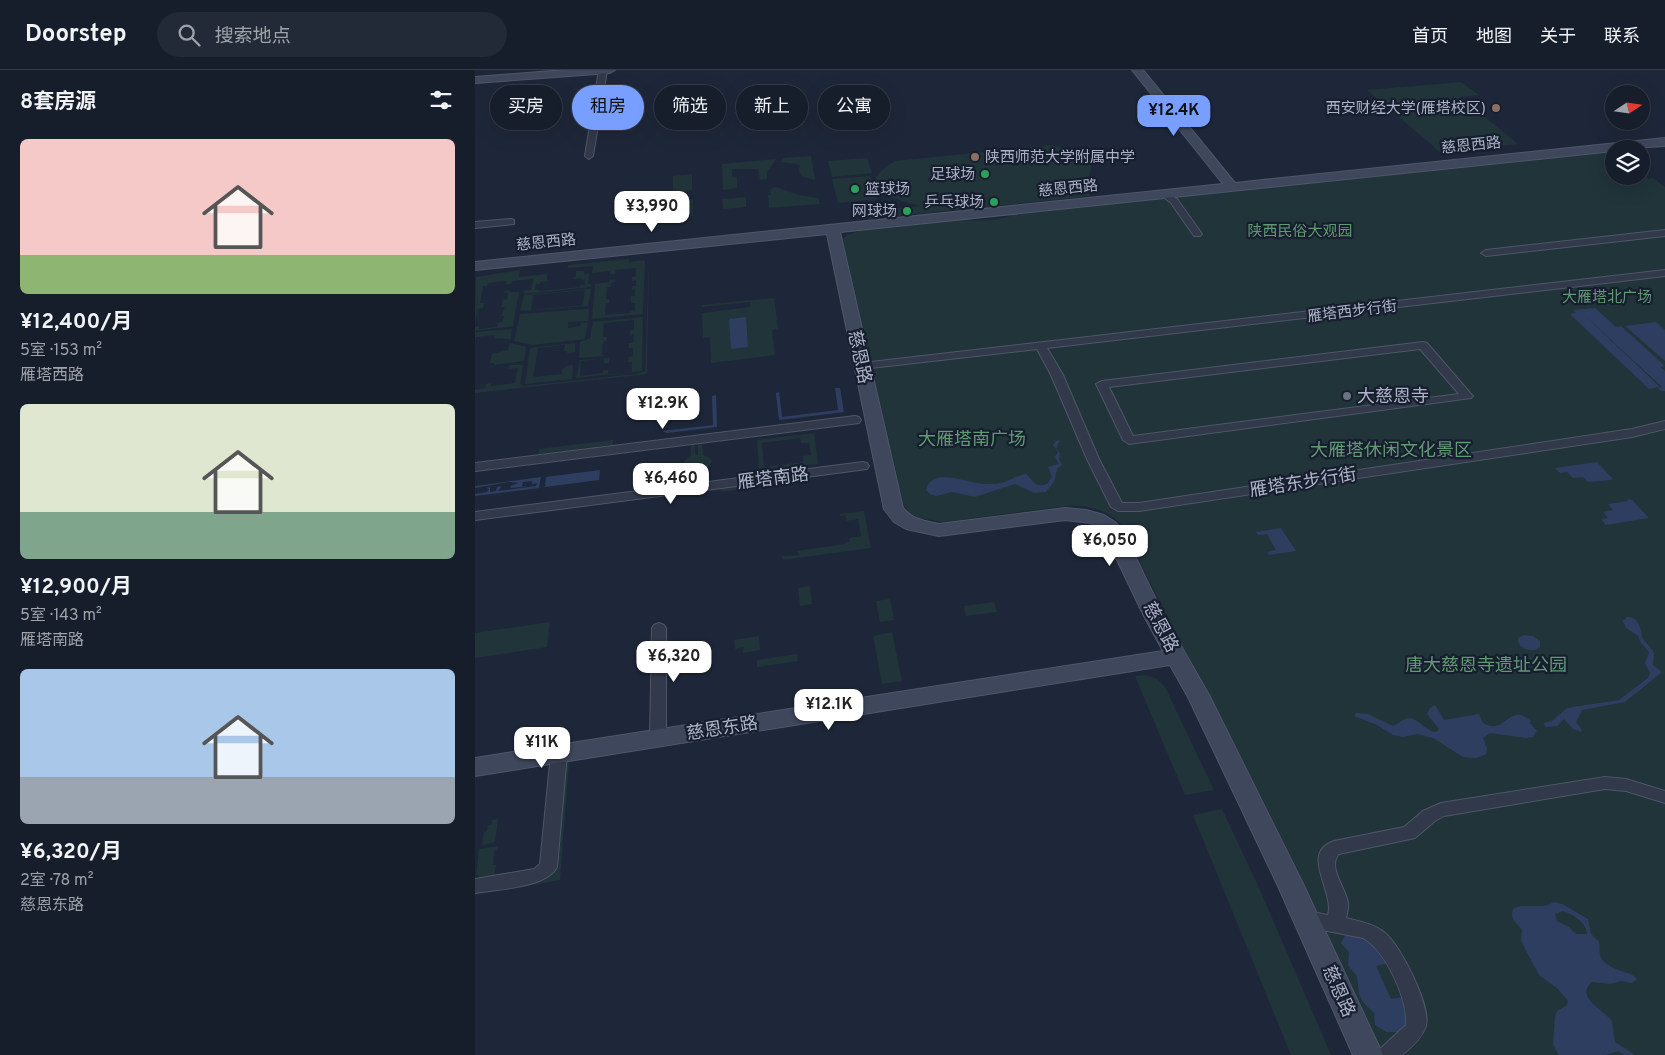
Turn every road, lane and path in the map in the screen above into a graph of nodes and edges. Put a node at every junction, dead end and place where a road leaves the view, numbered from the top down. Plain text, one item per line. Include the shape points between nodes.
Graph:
1 (556, 70) edge
2 (603, 70) edge
3 (609, 70) edge
4 (1137, 70) edge
5 (1148, 70) edge
6 (475, 76) edge
7 (475, 80) edge
8 (1665, 142) edge
9 (589, 156) dead end
10 (1237, 187) junction
11 (1165, 194) dead end
12 (511, 222) dead end
13 (475, 225) edge
14 (833, 230) junction
15 (1665, 233) edge
16 (1197, 234) dead end
17 (1485, 253) dead end
18 (475, 266) edge
19 (1665, 274) edge
20 (1040, 345) junction
21 (862, 366) junction
22 (1467, 396) joint
23 (855, 420) dead end
24 (1665, 425) edge
25 (863, 466) dead end
26 (475, 467) edge
27 (475, 516) edge
28 (659, 628) dead end
29 (1177, 656) junction
30 (658, 738) junction
31 (559, 754) junction
32 (475, 767) edge
33 (1665, 797) edge
34 (475, 886) edge
35 (1307, 919) junction
36 (1334, 925) junction
37 (1368, 1055) edge
38 (1387, 1055) edge

1 - 6 main road
2 - 3 main road
2 - 7 main road
2 - 9 street
4 - 10 main road
5 - 10 main road
8 - 10 main road, 慈恩西路
10 - 14 main road, 慈恩西路
11 - 16 street via 1174,201
12 - 13 street
14 - 18 main road, 慈恩西路
14 - 21 main road, 慈恩路
15 - 17 street
19 - 20 street, 雁塔西步行街
20 - 21 street, 雁塔西步行街
20 - 24 street, 雁塔东步行街 via 1118,507 1148,506 1632,433
21 - 29 main road, 慈恩路 via 892,503 901,518 918,526 944,530 1065,514 1094,517 1113,531
22 - 22 street via 1423,345 1102,384 1129,440
23 - 26 street
25 - 27 street, 雁塔南路
28 - 30 street
29 - 30 main road, 慈恩东路
29 - 35 main road, 慈恩路
30 - 31 main road, 慈恩东路
31 - 32 main road, 慈恩东路
31 - 34 street via 548,867 534,876
33 - 36 street via 1626,785 1597,784 1441,810 1409,833 1334,848 1325,861 1340,905
35 - 36 street
35 - 37 main road, 慈恩路
36 - 38 street via 1366,932 1382,942 1392,956 1415,1008 1415,1029

